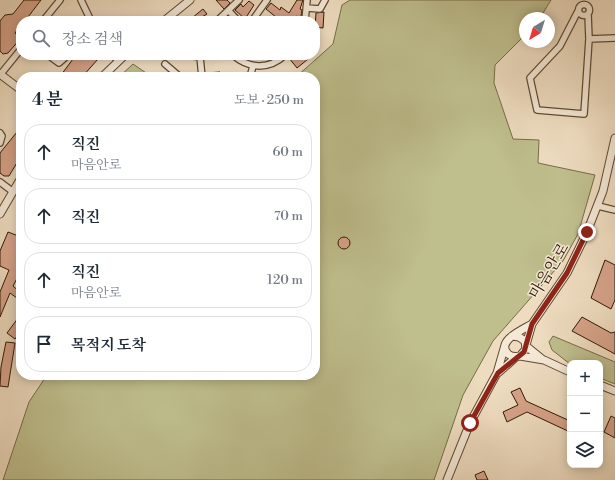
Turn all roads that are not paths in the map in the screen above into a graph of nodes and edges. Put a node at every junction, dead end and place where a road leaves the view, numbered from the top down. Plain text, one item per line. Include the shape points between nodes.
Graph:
1 (60, 0) edge
2 (80, 0) edge
3 (190, 0) edge
4 (239, 0) edge
5 (267, 0) edge
6 (307, 0) edge
7 (325, 0) edge
8 (584, 2) edge
9 (307, 8) junction
10 (229, 11) junction
11 (578, 11) junction
12 (588, 14) junction
13 (47, 16) edge
14 (88, 16) edge
15 (170, 16) edge
16 (223, 16) edge
17 (234, 16) edge
18 (256, 16) edge
19 (306, 16) edge
20 (615, 38) edge
21 (589, 39) junction
22 (16, 55) edge
23 (55, 60) edge
24 (64, 60) edge
25 (200, 60) edge
26 (239, 60) edge
27 (277, 60) edge
28 (118, 61) edge
29 (165, 64) dead end
30 (253, 66) junction
31 (107, 72) edge
32 (174, 72) edge
33 (202, 72) edge
34 (251, 72) edge
35 (0, 74) edge
36 (16, 86) edge
37 (0, 133) edge
38 (615, 138) edge
39 (0, 143) edge
40 (0, 182) edge
41 (16, 185) edge
42 (12, 191) junction
43 (598, 206) junction
44 (615, 210) edge
45 (0, 214) edge
46 (532, 324) junction
47 (512, 336) junction
48 (505, 345) junction
49 (526, 346) junction
50 (518, 356) junction
51 (544, 360) junction
52 (567, 371) edge
53 (498, 373) junction
54 (603, 386) edge
55 (615, 392) edge
56 (446, 480) edge

1 - 13 street
2 - 14 street
3 - 15 street
4 - 10 street
5 - 18 street
6 - 9 street
7 - 9 street via 320,9
8 - 11 street
8 - 12 street via 589,9
9 - 19 street
10 - 16 street
10 - 17 street
11 - 12 street via 583,16
11 - 21 street via 560,46 530,78 537,110 584,114
12 - 21 street
20 - 21 street
22 - 35 street
23 - 24 street via 59,63
25 - 33 street
26 - 30 street
27 - 30 street via 271,64
28 - 31 street
29 - 32 street
30 - 34 street
35 - 36 street
37 - 39 street
38 - 43 street, 마음안로
40 - 42 street
41 - 42 street
42 - 45 street
43 - 44 street
43 - 46 street, 마음안로 via 567,273
46 - 47 street
46 - 49 street
47 - 48 street
47 - 49 street via 519,336
48 - 50 street via 508,353
48 - 53 street
49 - 50 street via 524,352
49 - 51 street
50 - 51 street
50 - 53 street
51 - 52 street
53 - 56 street via 470,423
54 - 55 street

